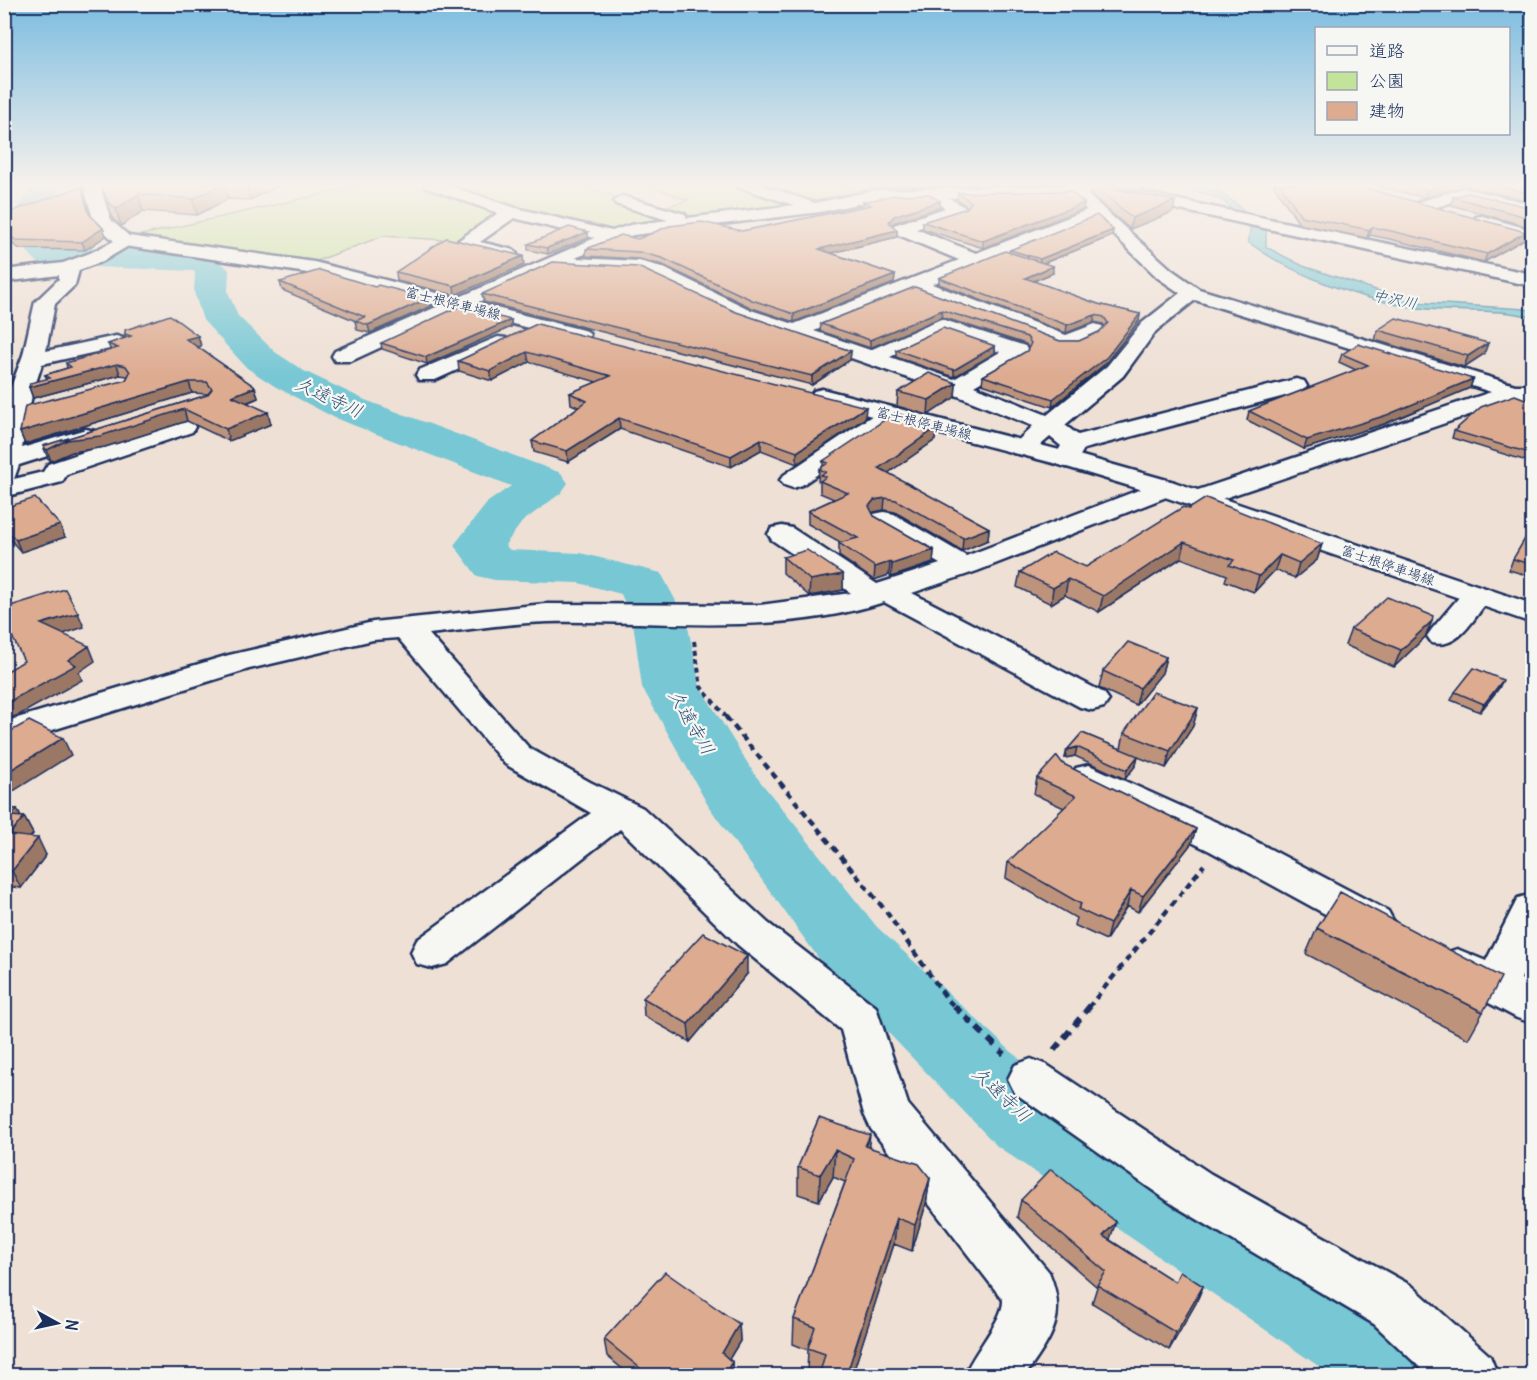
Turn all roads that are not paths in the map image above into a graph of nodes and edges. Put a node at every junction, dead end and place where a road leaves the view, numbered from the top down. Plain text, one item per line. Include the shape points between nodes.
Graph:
1 (111, 248) edge
2 (155, 248) edge
3 (486, 248) edge
4 (583, 248) edge
5 (948, 248) edge
6 (1002, 248) edge
7 (1138, 248) edge
8 (1386, 248) edge
9 (974, 259) junction
10 (550, 262) junction
11 (79, 265) junction
12 (4, 276) edge
13 (1531, 278) edge
14 (912, 283) junction
15 (1192, 293) junction
16 (457, 304) junction
17 (537, 324) junction
18 (795, 330) junction
19 (1095, 330) dead end
20 (116, 342) edge
21 (603, 342) edge
22 (343, 356) dead end
23 (33, 357) junction
24 (872, 357) junction
25 (4, 364) edge
26 (427, 375) dead end
27 (1296, 386) dead end
28 (956, 387) junction
29 (801, 391) edge
30 (1523, 392) edge
31 (14, 402) edge
32 (40, 406) edge
33 (890, 414) junction
34 (1049, 424) junction
35 (1022, 448) junction
36 (1070, 451) junction
37 (6, 465) edge
38 (793, 480) dead end
39 (1165, 488) junction
40 (4, 489) edge
41 (1198, 499) junction
42 (884, 520) edge
43 (782, 534) dead end
44 (963, 566) junction
45 (879, 593) junction
46 (1477, 595) junction
47 (1533, 614) edge
48 (406, 627) junction
49 (1443, 636) dead end
50 (1092, 700) dead end
51 (4, 734) edge
52 (1074, 770) edge
53 (619, 811) junction
54 (1533, 909) edge
55 (432, 952) dead end
56 (1496, 986) junction
57 (1533, 1005) edge
58 (1031, 1079) road end
59 (992, 1376) edge
60 (1470, 1376) edge

1 - 11 street
2 - 16 street, 富士根停車場線 via 314,268
3 - 10 street
4 - 10 street
5 - 9 street
6 - 9 street
7 - 15 street
8 - 13 street
9 - 14 street
10 - 16 street
10 - 18 street via 655,271 744,314
11 - 12 street
11 - 23 street via 45,302
14 - 18 street
14 - 19 street via 1066,342
15 - 30 street
15 - 34 street via 1149,327 1115,372
16 - 17 street, 富士根停車場線
16 - 22 street
17 - 21 street, 富士根停車場線
17 - 26 street
18 - 24 street
20 - 23 street
23 - 25 street
23 - 31 street
24 - 28 street
24 - 28 street via 941,324 1017,351
27 - 36 street
28 - 34 street
29 - 33 street, 富士根停車場線
30 - 41 street
31 - 32 street
31 - 37 street
33 - 35 street, 富士根停車場線
33 - 38 street
34 - 35 street
34 - 36 street
35 - 36 street, 富士根停車場線
36 - 39 street, 富士根停車場線
37 - 40 street via 186,416 57,468 53,477
39 - 41 street, 富士根停車場線
39 - 44 street
41 - 46 street, 富士根停車場線
42 - 44 street
43 - 45 street
44 - 45 street
45 - 48 street via 854,602 760,614 545,613
45 - 50 street
46 - 47 street, 富士根停車場線
46 - 49 street
48 - 51 street via 240,662
48 - 53 street via 517,756
52 - 56 street via 1223,841
53 - 55 street
53 - 59 street via 630,817 753,934 860,1020 888,1114 1030,1291 1031,1319
54 - 56 street
56 - 57 street
58 - 60 street via 1193,1190 1393,1305

